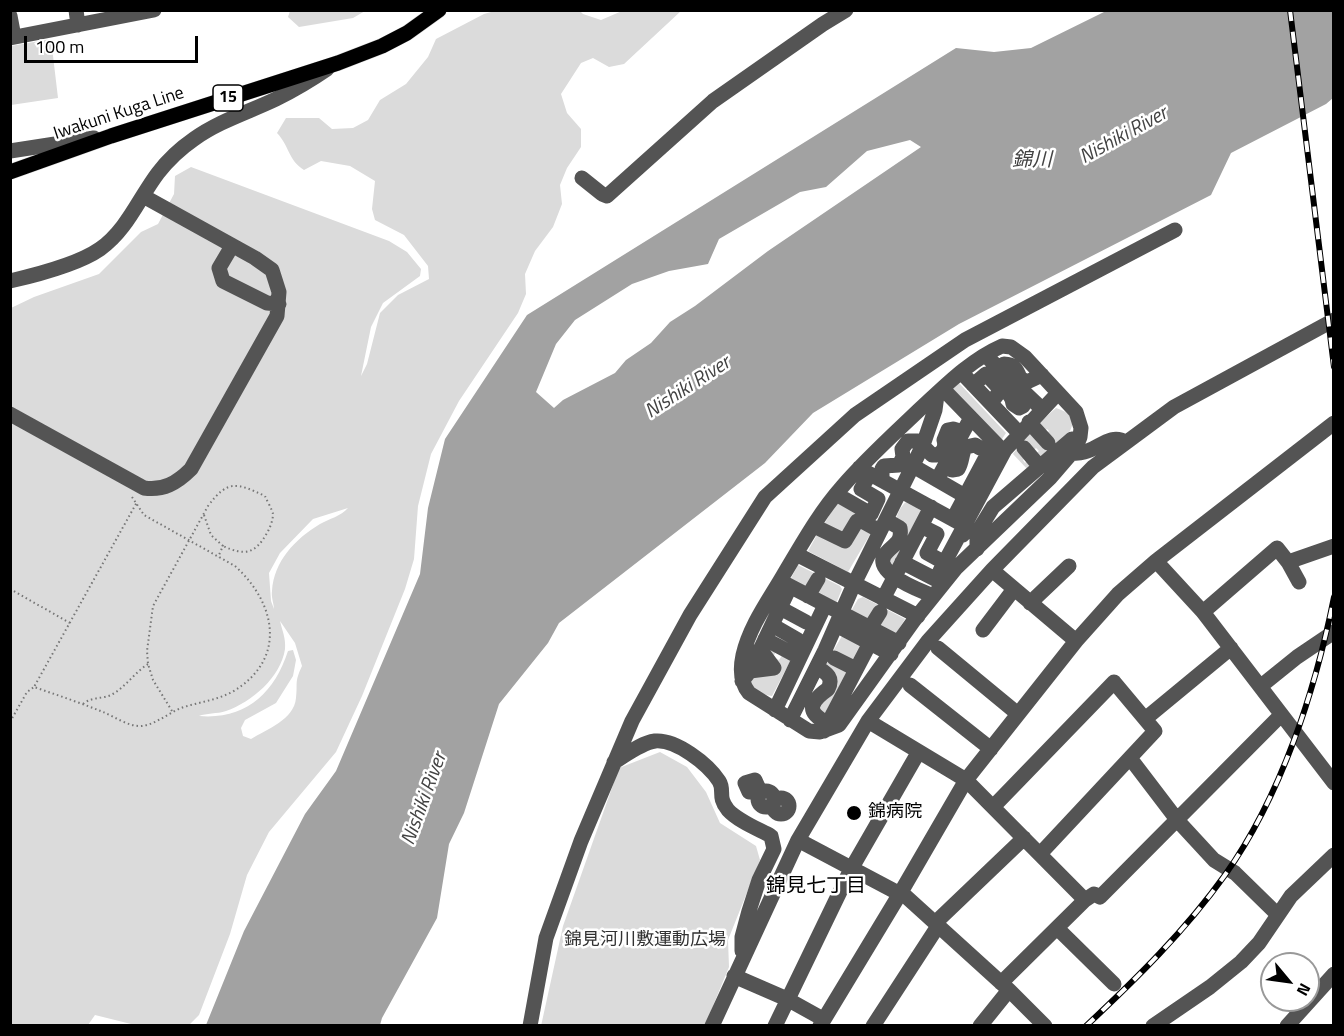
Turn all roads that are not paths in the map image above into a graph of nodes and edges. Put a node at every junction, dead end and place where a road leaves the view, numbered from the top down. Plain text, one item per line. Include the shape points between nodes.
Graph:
1 (439, 10) edge
2 (846, 10) edge
3 (147, 11) edge
4 (10, 16) edge
5 (77, 18) edge
6 (12, 38) edge
7 (338, 63) junction
8 (111, 136) junction
9 (10, 151) edge
10 (10, 171) edge
11 (582, 178) dead end
12 (143, 196) junction
13 (1175, 230) dead end
14 (232, 246) junction
15 (10, 281) edge
16 (279, 304) junction
17 (1334, 320) edge
18 (985, 355) junction
19 (962, 373) junction
20 (1004, 373) junction
21 (1041, 375) junction
22 (973, 385) junction
23 (940, 392) junction
24 (1058, 393) junction
25 (1028, 397) junction
26 (991, 403) junction
27 (1042, 409) junction
28 (10, 414) edge
29 (971, 418) junction
30 (1334, 423) edge
31 (1024, 427) junction
32 (1081, 430) junction
33 (963, 432) junction
34 (1126, 442) junction
35 (991, 444) junction
36 (924, 445) junction
37 (1037, 449) junction
38 (1070, 454) junction
39 (913, 466) junction
40 (870, 474) junction
41 (941, 477) junction
42 (901, 491) junction
43 (836, 494) junction
44 (961, 494) junction
45 (1003, 497) junction
46 (930, 507) junction
47 (1016, 511) junction
48 (871, 514) junction
49 (959, 523) junction
50 (884, 524) junction
51 (814, 526) junction
52 (921, 526) junction
53 (1334, 546) edge
54 (973, 553) junction
55 (796, 554) junction
56 (1156, 561) junction
57 (902, 562) junction
58 (1288, 562) junction
59 (1069, 566) dead end
60 (992, 570) junction
61 (940, 571) junction
62 (918, 574) junction
63 (894, 577) junction
64 (818, 579) dead end
65 (1299, 582) dead end
66 (785, 584) junction
67 (854, 584) junction
68 (1014, 589) junction
69 (933, 596) junction
70 (1030, 603) junction
71 (825, 605) junction
72 (881, 605) junction
73 (780, 608) junction
74 (1203, 612) junction
75 (918, 616) junction
76 (839, 619) junction
77 (794, 629) junction
78 (983, 630) dead end
79 (1334, 632) edge
80 (870, 636) junction
81 (766, 638) junction
82 (1076, 641) junction
83 (895, 648) junction
84 (938, 648) dead end
85 (1231, 648) junction
86 (834, 658) dead end
87 (817, 667) junction
88 (856, 669) junction
89 (746, 676) junction
90 (910, 685) dead end
91 (1261, 686) junction
92 (775, 710) junction
93 (1018, 714) junction
94 (1281, 715) junction
95 (1145, 719) junction
96 (790, 720) junction
97 (868, 721) junction
98 (826, 727) junction
99 (991, 749) junction
100 (918, 753) junction
101 (1130, 758) junction
102 (614, 762) junction
103 (966, 780) junction
104 (1334, 783) edge
105 (993, 807) junction
106 (1178, 820) junction
107 (1024, 837) junction
108 (798, 840) junction
109 (1041, 854) junction
110 (1334, 855) edge
111 (851, 868) junction
112 (900, 893) junction
113 (1085, 900) junction
114 (1278, 915) junction
115 (937, 924) junction
116 (1057, 927) junction
117 (741, 960) junction
118 (1334, 974) edge
119 (734, 976) junction
120 (1114, 984) dead end
121 (1005, 987) junction
122 (787, 999) junction
123 (821, 1022) edge
124 (530, 1026) edge
125 (712, 1026) edge
126 (775, 1026) edge
127 (873, 1026) edge
128 (980, 1026) edge
129 (1045, 1026) edge
130 (1153, 1026) edge
131 (1287, 1026) edge

1 - 7 main road, Iwakuni Kuga Line / 15 via 407,33
2 - 11 street via 712,101 607,196
3 - 5 street
4 - 6 street
5 - 6 street
7 - 8 main road, Iwakuni Kuga Line / 15
7 - 12 street via 276,99 194,138 176,153
8 - 9 street
8 - 10 main road, Iwakuni Kuga Line / 15
12 - 14 street
12 - 15 street via 100,249
13 - 102 street via 965,340 855,415 765,497 690,615
14 - 16 street via 272,270
14 - 16 street via 219,268 223,281 267,303
16 - 28 street via 277,316 191,470 180,481 154,489 136,484
17 - 34 street via 1174,407
18 - 19 street
18 - 20 street
18 - 21 street via 1002,346 1011,347
19 - 22 street
19 - 23 street
20 - 21 street via 1005,364 1014,366 1020,378 1028,382
20 - 22 street via 998,387 986,374
20 - 25 street
21 - 24 street
22 - 26 street
23 - 29 street
23 - 36 street
23 - 40 street
24 - 27 street
24 - 32 street via 1076,412
25 - 26 street via 1019,408 1008,393 1000,391
25 - 27 street
26 - 31 street
27 - 31 street
29 - 33 street
29 - 35 street
30 - 56 street
31 - 35 street
31 - 37 street
32 - 37 street
32 - 38 street
33 - 36 street via 948,430 944,449 936,455
33 - 41 street
34 - 38 street via 1112,439 1087,452
34 - 60 street via 1093,467
35 - 41 street via 966,447 958,469
35 - 44 street
35 - 49 street
36 - 39 street
36 - 40 street via 908,441 899,465 884,466
37 - 45 street
38 - 47 street
39 - 41 street
39 - 42 street
40 - 42 street
40 - 43 street
40 - 48 street via 861,489 878,499
41 - 44 street
41 - 46 street
42 - 46 street
42 - 50 street
43 - 48 street
43 - 51 street
44 - 49 street
45 - 47 street
45 - 54 street via 977,532
46 - 49 street
46 - 52 street
47 - 54 street
48 - 50 street
49 - 54 street via 963,547
49 - 61 street
50 - 51 street via 856,521 845,541
50 - 63 street via 900,528 899,541 883,560 885,570
50 - 67 street
51 - 55 street
52 - 57 street
52 - 61 street via 937,534 927,553
53 - 58 street
54 - 69 street
55 - 66 street
55 - 67 street
56 - 74 street
56 - 82 street via 1118,594
57 - 62 street
57 - 63 street
58 - 65 street
58 - 74 street via 1277,548
59 - 70 street
60 - 68 street
60 - 97 street via 927,641
61 - 62 street
62 - 63 street
62 - 69 street
63 - 72 street
64 - 77 street
66 - 73 street
66 - 77 street
66 - 89 street via 749,637 743,656
67 - 72 street
67 - 76 street
68 - 70 street
68 - 78 street
69 - 75 street
70 - 82 street
71 - 76 street
71 - 77 street
71 - 92 street
72 - 75 street
72 - 80 street
73 - 77 street
73 - 81 street
74 - 85 street
75 - 83 street
76 - 80 street
76 - 87 street
77 - 81 street
79 - 91 street
80 - 83 street
80 - 88 street
81 - 89 street
82 - 93 street
83 - 98 street via 839,725
84 - 93 street
85 - 91 street
85 - 95 street
86 - 88 street
87 - 96 street
87 - 98 street via 831,680 813,704 813,711
88 - 98 street
89 - 92 street via 750,693
90 - 99 street
91 - 94 street
92 - 96 street
93 - 99 street
94 - 104 street
94 - 106 street
95 - 101 street via 1155,731
95 - 105 street via 1114,682
96 - 98 street via 809,731
97 - 100 street
97 - 108 street
99 - 103 street
100 - 103 street
100 - 111 street
101 - 106 street
101 - 109 street
102 - 117 street via 655,741 670,743 707,764 721,783 721,800 730,812 771,836 774,849 759,880 747,920
102 - 124 street via 546,938
103 - 105 street
103 - 112 street
105 - 107 street
106 - 113 street via 1100,897 1094,894
106 - 114 street via 1214,860 1235,873
107 - 109 street
107 - 115 street
108 - 111 street
108 - 117 street
109 - 113 street
110 - 114 street
111 - 112 street
111 - 122 street
112 - 115 street
112 - 123 street
113 - 116 street
114 - 130 street via 1241,962
115 - 121 street
115 - 127 street
116 - 120 street
116 - 121 street
117 - 119 street
118 - 131 street
119 - 122 street
119 - 125 street
121 - 128 street
121 - 129 street
122 - 123 street
122 - 126 street

